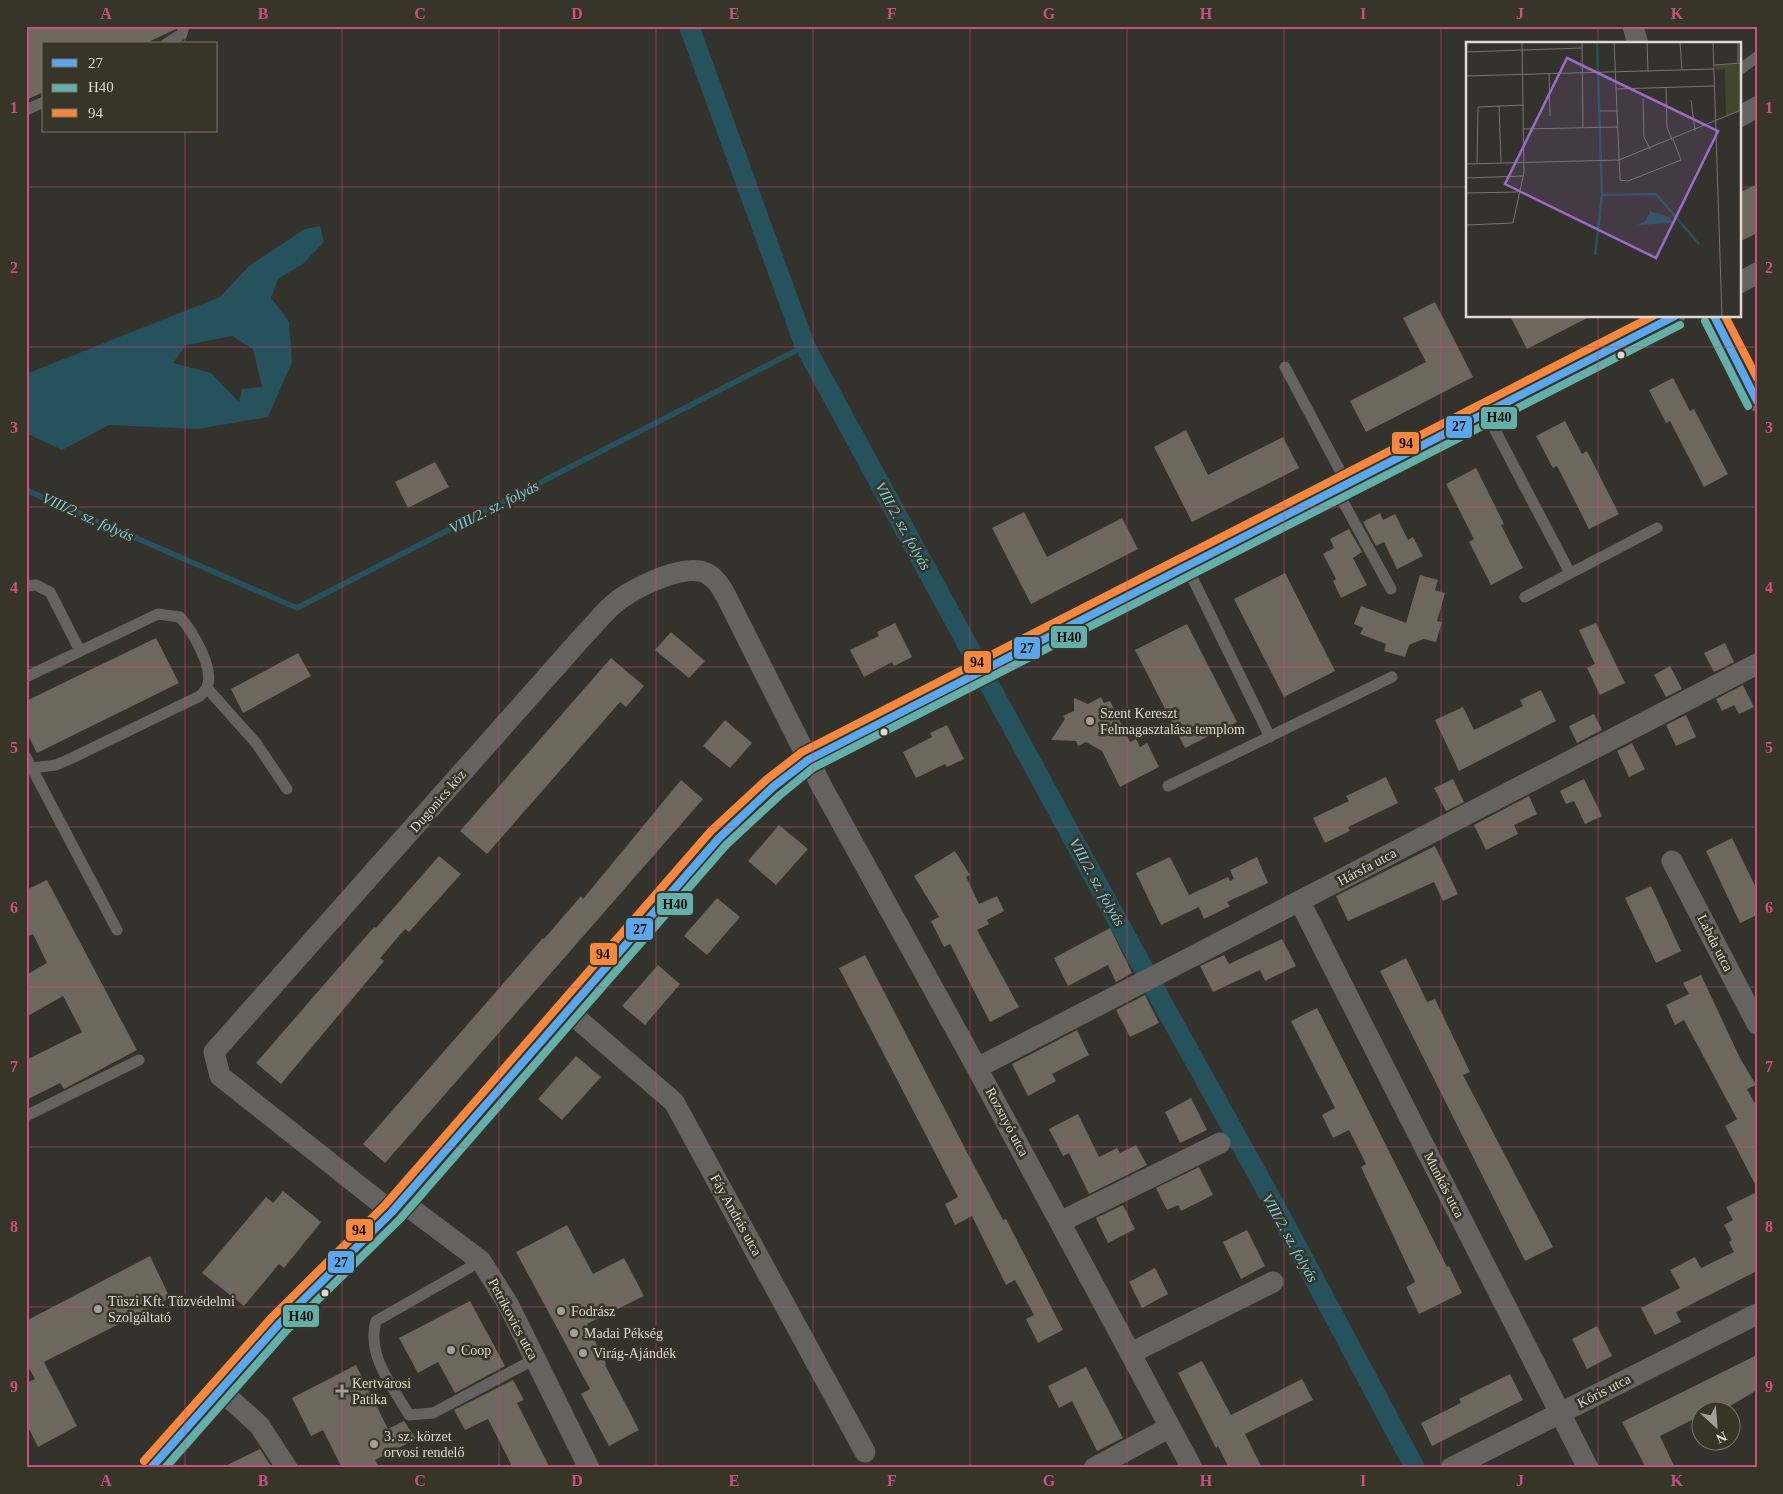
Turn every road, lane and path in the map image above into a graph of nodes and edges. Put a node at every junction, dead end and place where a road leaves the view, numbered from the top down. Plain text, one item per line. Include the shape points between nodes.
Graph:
1 (184, 26) edge
2 (1633, 26) edge
3 (169, 42) edge
4 (1637, 42) edge
5 (1757, 57) edge
6 (1740, 69) edge
7 (42, 103) edge
8 (1757, 107) edge
9 (26, 110) edge
10 (1740, 116) edge
11 (1757, 273) edge
12 (1740, 282) edge
13 (1671, 318) edge
14 (1715, 318) edge
15 (1285, 368) dead end
16 (1757, 401) edge
17 (1486, 413) junction
18 (1341, 487) junction
19 (1657, 528) dead end
20 (1186, 565) junction
21 (1570, 573) junction
22 (26, 586) edge
23 (1391, 589) dead end
24 (1525, 597) dead end
25 (80, 651) junction
26 (1757, 664) edge
27 (26, 677) edge
28 (1392, 677) dead end
29 (207, 688) junction
30 (1270, 737) junction
31 (26, 757) edge
32 (808, 760) junction
33 (32, 768) junction
34 (1168, 786) dead end
35 (287, 789) dead end
36 (1672, 861) dead end
37 (1300, 902) junction
38 (116, 930) dead end
39 (567, 1010) junction
40 (1757, 1024) edge
41 (139, 1060) dead end
42 (977, 1068) junction
43 (26, 1116) edge
44 (1220, 1143) dead end
45 (396, 1207) junction
46 (1060, 1222) junction
47 (481, 1261) junction
48 (1274, 1282) dead end
49 (1757, 1314) edge
50 (1131, 1353) junction
51 (535, 1359) junction
52 (220, 1390) junction
53 (1561, 1413) junction
54 (1170, 1427) junction
55 (866, 1452) dead end
56 (156, 1465) edge
57 (287, 1468) edge
58 (589, 1468) edge
59 (1094, 1468) edge
60 (1192, 1468) edge
61 (1452, 1468) edge
62 (1588, 1468) edge

1 - 3 lane via 182,34
2 - 4 street
5 - 6 lane
7 - 9 lane
8 - 10 street
11 - 12 street
13 - 17 street
14 - 16 street
15 - 18 lane
17 - 18 street
17 - 21 lane
18 - 20 street
18 - 23 lane
19 - 21 lane
20 - 30 lane
20 - 32 street
21 - 24 lane
22 - 25 lane via 50,592
25 - 27 lane
25 - 29 lane via 158,614 180,617 189,627 209,668
26 - 37 street, Hársfa utca
28 - 30 lane
29 - 33 lane via 200,696 72,758
29 - 35 lane via 256,743
30 - 34 lane
31 - 33 lane
32 - 39 street via 719,838
32 - 42 street, Rozsnyó utca
32 - 45 street, Dugonics köz via 726,596 717,581 706,573 682,571 636,590 619,600 585,634 214,1052 220,1076
33 - 38 lane
36 - 40 street, Labda utca
37 - 42 street, Hársfa utca
37 - 53 street, Munkás utca
39 - 45 street
39 - 55 street, Fáy András utca via 674,1102
41 - 43 lane
42 - 46 street, Rozsnyó utca
44 - 46 street
45 - 47 street, Petrikovics utca
45 - 52 street via 279,1324
46 - 50 street, Rozsnyó utca
47 - 51 street, Petrikovics utca via 508,1304
47 - 51 lane via 376,1321 372,1334 375,1354 409,1415 433,1413
48 - 50 street
49 - 53 street, Kőris utca
50 - 54 street, Rozsnyó utca
51 - 58 street, Petrikovics utca
52 - 56 street
52 - 57 street via 259,1425
53 - 61 street, Kőris utca
53 - 62 street, Munkás utca
54 - 59 street
54 - 60 street, Rozsnyó utca

